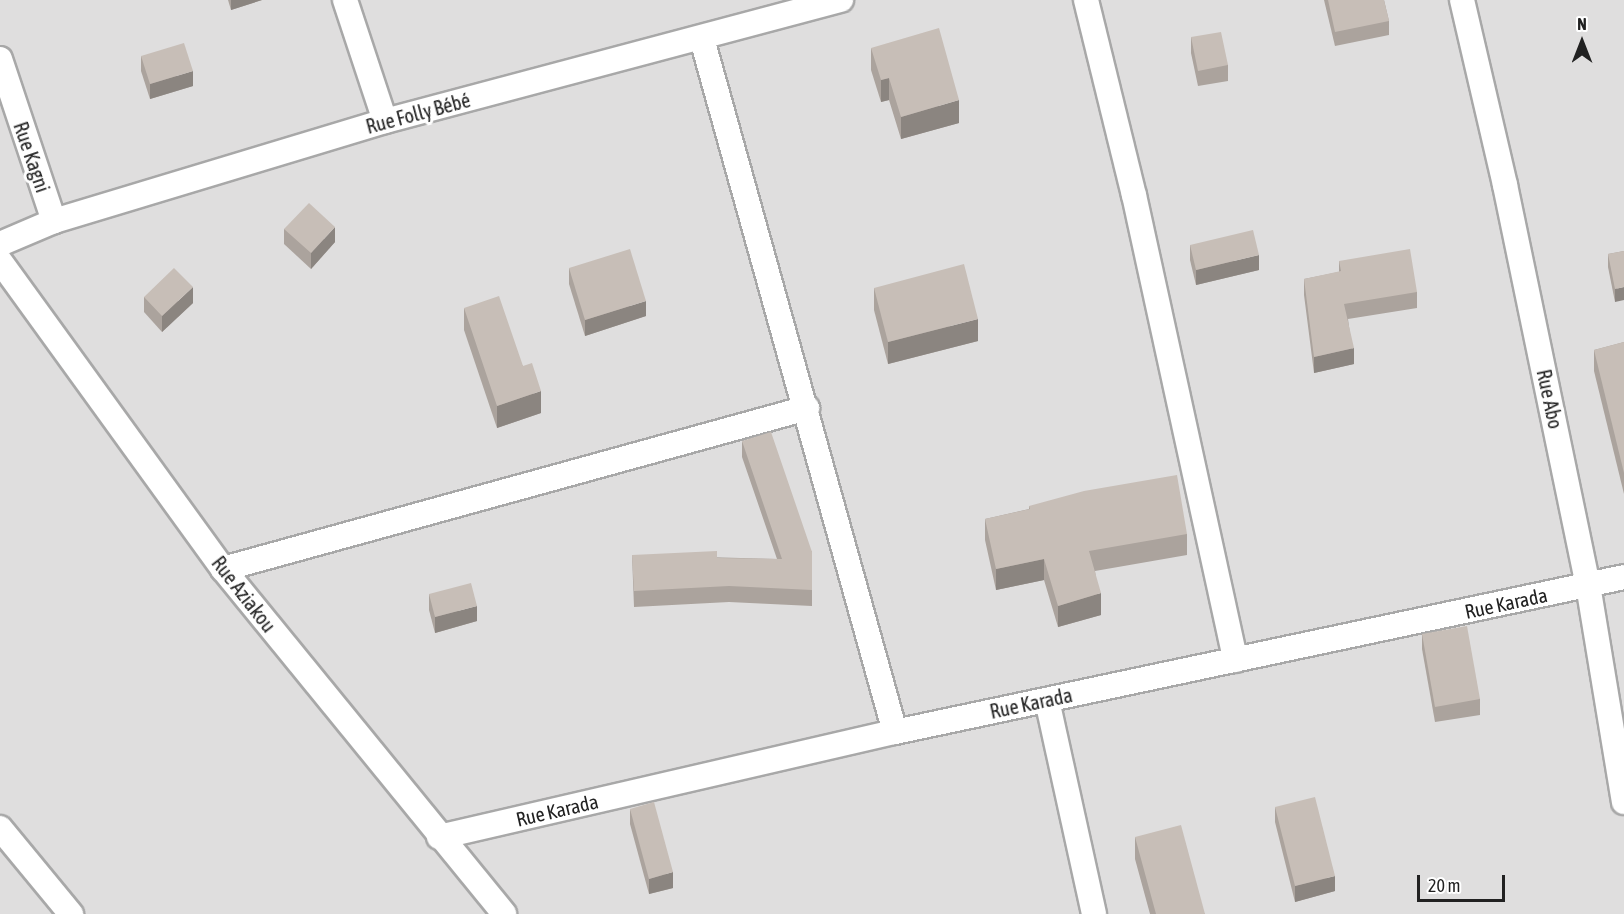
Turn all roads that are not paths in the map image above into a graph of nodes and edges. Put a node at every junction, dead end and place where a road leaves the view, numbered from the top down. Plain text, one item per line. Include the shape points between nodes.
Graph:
1 (345, 0) edge
2 (841, 0) edge
3 (1086, 0) edge
4 (1462, 0) edge
5 (702, 39) junction
6 (0, 59) edge
7 (385, 121) junction
8 (54, 221) junction
9 (0, 244) edge
10 (0, 261) edge
11 (807, 408) junction
12 (223, 569) junction
13 (1624, 577) edge
14 (1588, 585) junction
15 (1235, 660) junction
16 (1047, 700) junction
17 (895, 732) junction
18 (1624, 802) edge
19 (0, 828) edge
20 (440, 837) junction
21 (71, 914) edge
22 (504, 914) edge
23 (1094, 914) edge

1 - 7 street
2 - 5 street, Rue Folly Bébé
3 - 15 street via 1136,206
4 - 14 street, Rue Abo via 1505,185
5 - 7 street, Rue Folly Bébé
5 - 11 street
6 - 8 street, Rue Kagni
7 - 8 street, Rue Folly Bébé
8 - 9 street, Rue Folly Bébé
10 - 12 street, Rue Aziakou
11 - 12 street
11 - 17 street
12 - 20 street, Rue Aziakou
13 - 14 street, Rue Karada
14 - 15 street, Rue Karada
14 - 18 street, Rue Abo
15 - 16 street, Rue Karada
16 - 17 street, Rue Karada
16 - 23 street
17 - 20 street, Rue Karada
19 - 21 street
20 - 22 street, Rue Aziakou

